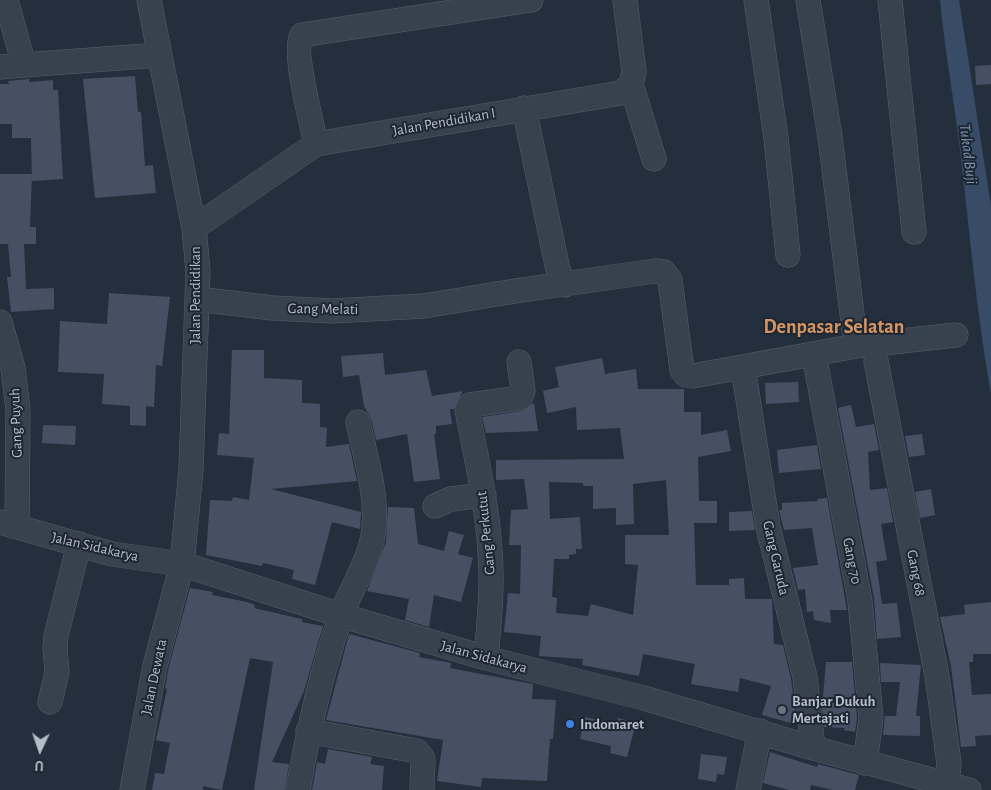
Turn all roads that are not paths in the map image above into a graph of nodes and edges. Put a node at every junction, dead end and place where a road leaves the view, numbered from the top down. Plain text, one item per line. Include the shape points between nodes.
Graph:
1 (6, 0) edge
2 (149, 0) edge
3 (531, 0) edge
4 (625, 0) edge
5 (756, 0) edge
6 (808, 0) edge
7 (890, 0) edge
8 (159, 55) junction
9 (24, 65) junction
10 (0, 67) edge
11 (631, 84) junction
12 (524, 108) junction
13 (316, 144) junction
14 (654, 159) dead end
15 (194, 228) junction
16 (914, 232) dead end
17 (788, 255) dead end
18 (565, 285) junction
19 (197, 299) junction
20 (0, 322) edge
21 (956, 335) dead end
22 (856, 346) junction
23 (815, 360) dead end
24 (876, 361) dead end
25 (519, 362) dead end
26 (743, 367) junction
27 (358, 422) dead end
28 (484, 496) junction
29 (435, 506) dead end
30 (8, 525) edge
31 (79, 544) junction
32 (182, 564) junction
33 (341, 616) junction
34 (486, 658) junction
35 (50, 702) dead end
36 (308, 731) junction
37 (760, 731) junction
38 (813, 748) junction
39 (865, 763) junction
40 (914, 784) edge
41 (958, 788) edge
42 (132, 790) edge
43 (298, 790) edge
44 (422, 790) edge
45 (748, 790) edge

1 - 9 street
2 - 8 street, Jalan Pendidikan
3 - 13 street via 302,35 298,45
4 - 11 street via 634,72
5 - 17 street via 776,138
6 - 22 street via 831,147
7 - 16 street
8 - 9 street
8 - 15 street, Jalan Pendidikan
9 - 10 street
11 - 12 street, Jalan Pendidikan I via 621,93
11 - 14 street
12 - 13 street, Jalan Pendidikan I
12 - 18 street via 558,270
13 - 15 street, Jalan Pendidikan I
15 - 19 street, Jalan Pendidikan
18 - 19 street, Gang Melati via 515,290 449,304 332,311
18 - 26 street, Gang Melati via 664,272 670,280 682,370 686,375
19 - 32 street, Jalan Pendidikan via 191,469
20 - 30 street, Gang Puyuh via 13,368 18,410
21 - 22 street
22 - 26 street
23 - 39 street, Gang 70 via 860,601 872,718
24 - 41 street, Gang 68 via 937,676 949,764
25 - 28 street, Gang Perkutut via 523,392 520,398 470,405 467,410
26 - 38 street, Gang Garuda via 768,527 805,677
27 - 33 street via 373,499 374,529
28 - 29 street via 451,499
28 - 34 street, Gang Perkutut via 492,583
30 - 31 street, Jalan Sidakarya
31 - 32 street, Jalan Sidakarya via 112,554
31 - 35 street via 56,636 57,672
32 - 33 street, Jalan Sidakarya
32 - 42 street, Jalan Dewata via 155,666
33 - 34 street, Jalan Sidakarya
33 - 36 street
34 - 37 street, Jalan Sidakarya
36 - 43 street
36 - 44 street via 417,751 423,758
37 - 38 street, Jalan Sidakarya
37 - 45 street
38 - 39 street, Jalan Sidakarya
39 - 40 street, Jalan Sidakarya
40 - 41 street, Jalan Sidakarya

